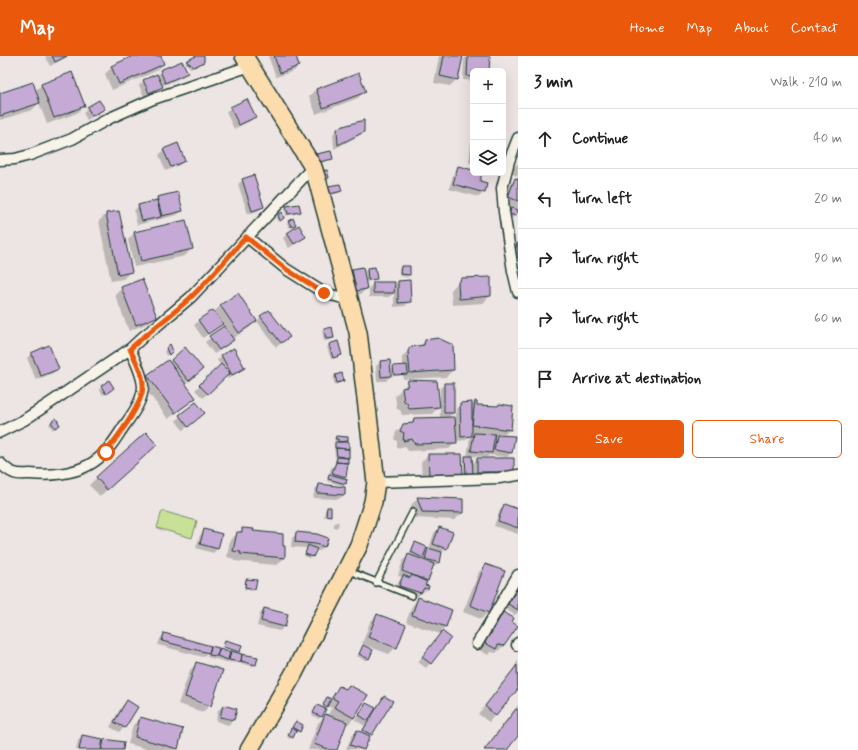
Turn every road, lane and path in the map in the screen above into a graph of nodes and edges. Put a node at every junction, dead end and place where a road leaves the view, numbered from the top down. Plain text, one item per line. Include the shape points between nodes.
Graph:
1 (247, 61) edge
2 (518, 138) edge
3 (0, 160) edge
4 (313, 167) junction
5 (246, 237) junction
6 (518, 292) edge
7 (350, 300) junction
8 (130, 349) junction
9 (0, 432) edge
10 (0, 463) edge
11 (518, 475) edge
12 (376, 482) junction
13 (413, 511) dead end
14 (346, 569) junction
15 (518, 575) edge
16 (376, 582) junction
17 (412, 596) dead end
18 (477, 644) dead end
19 (249, 750) edge

1 - 3 street via 110,118 72,140 30,155
1 - 4 main road
2 - 6 street via 502,188
4 - 5 street
4 - 7 main road
5 - 7 street via 286,269 324,293
5 - 8 street via 191,297
7 - 12 main road via 358,332
8 - 9 street via 24,420
8 - 10 street via 141,376 143,387 140,400 113,442 98,459 86,466 50,476 15,474 6,470
11 - 12 street via 499,478
12 - 14 main road via 359,545
13 - 16 lane
14 - 16 lane
14 - 19 main road via 293,675
15 - 18 street
16 - 17 lane

